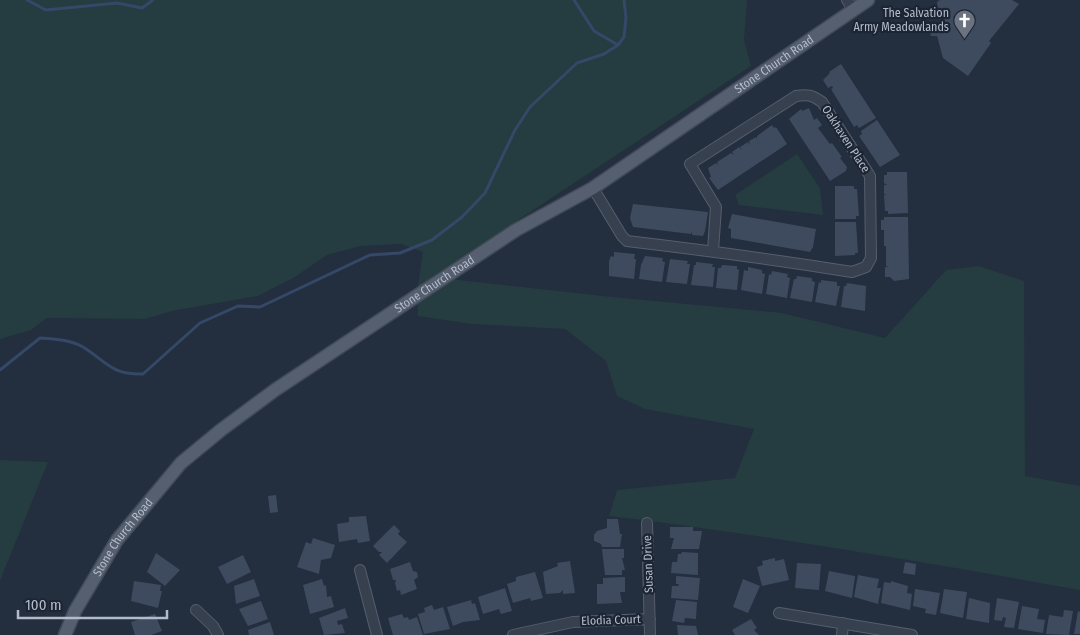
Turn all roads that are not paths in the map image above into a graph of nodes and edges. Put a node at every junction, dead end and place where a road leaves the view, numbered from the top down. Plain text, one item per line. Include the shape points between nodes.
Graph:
1 (867, 0) edge
2 (850, 5) edge
3 (593, 188) junction
4 (713, 251) junction
5 (647, 523) dead end
6 (360, 570) dead end
7 (196, 610) dead end
8 (779, 613) dead end
9 (650, 619) junction
10 (843, 623) junction
11 (64, 635) edge
12 (218, 635) edge
13 (377, 635) edge
14 (513, 635) edge
15 (650, 635) edge
16 (842, 635) edge
17 (912, 635) edge

1 - 2 main road, Stone Church Road
2 - 3 main road, Stone Church Road
3 - 4 street, Oakhaven Place via 627,240
3 - 11 main road, Stone Church Road via 516,230 307,368 181,463 117,540
4 - 4 street, Oakhaven Place via 852,272 866,267 872,258 870,176 822,102 807,94 796,96 690,164 716,207
5 - 9 street, Susan Drive
6 - 13 street
7 - 12 street
8 - 10 street
9 - 14 street, Elodia Court via 573,622
9 - 15 street, Susan Drive
10 - 16 street
10 - 17 street

